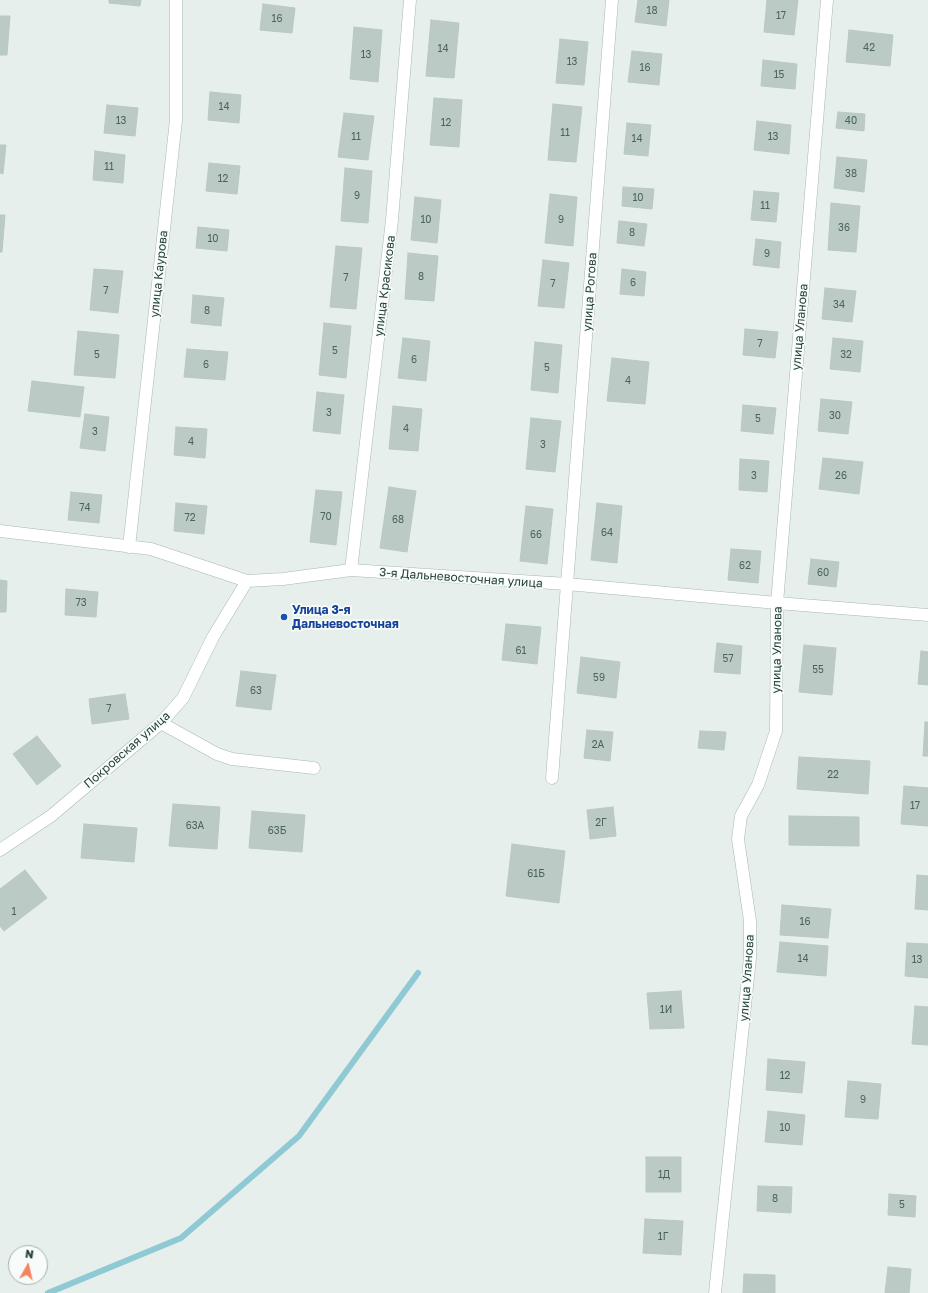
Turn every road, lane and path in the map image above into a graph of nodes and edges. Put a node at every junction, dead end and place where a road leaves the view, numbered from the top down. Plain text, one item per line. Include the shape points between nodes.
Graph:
1 (176, 0) edge
2 (410, 0) edge
3 (612, 0) edge
4 (827, 0) edge
5 (0, 530) edge
6 (129, 547) junction
7 (351, 570) junction
8 (247, 582) junction
9 (568, 584) junction
10 (777, 603) junction
11 (928, 615) edge
12 (161, 724) junction
13 (314, 768) dead end
14 (552, 778) dead end
15 (0, 850) edge
16 (715, 1293) edge

1 - 6 street, улица Каурова via 176,120
2 - 7 street, улица Красикова via 392,220
3 - 9 street, улица Рогова
4 - 10 street, улица Уланова
5 - 6 street, 3-я Дальневосточная улица
6 - 8 street, 3-я Дальневосточная улица via 152,549
7 - 8 street, 3-я Дальневосточная улица
7 - 9 street, 3-я Дальневосточная улица
8 - 12 street, Покровская улица via 213,636 183,698
9 - 10 street, 3-я Дальневосточная улица
9 - 14 street, улица Рогова
10 - 11 street, 3-я Дальневосточная улица
10 - 16 street, улица Уланова via 776,731 758,785 741,816 738,839 750,921 750,958
12 - 13 street via 217,754 232,759
12 - 15 street, Покровская улица via 50,816

